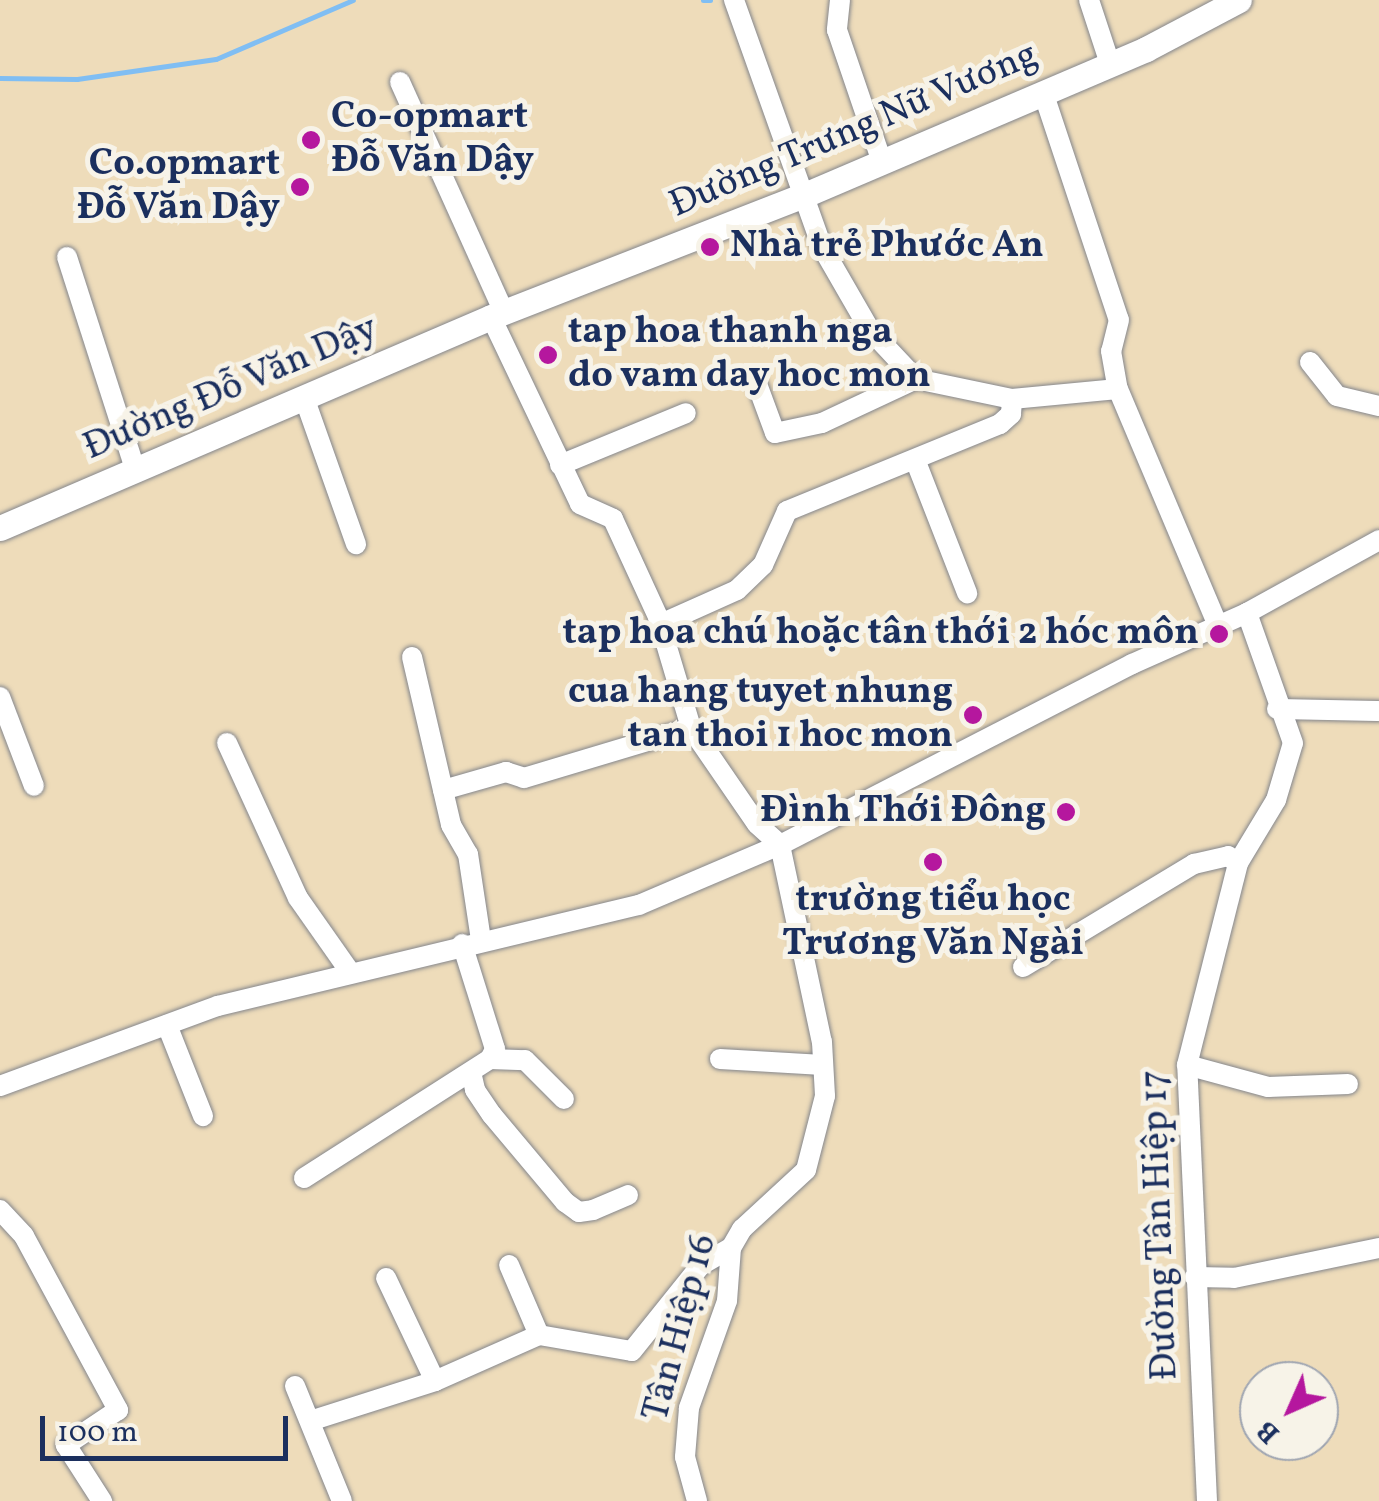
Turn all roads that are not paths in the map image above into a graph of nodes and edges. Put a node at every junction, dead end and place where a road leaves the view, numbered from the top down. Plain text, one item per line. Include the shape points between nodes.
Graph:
1 (840, 0) edge
2 (1089, 0) edge
3 (1239, 0) edge
4 (735, 1) edge
5 (1110, 64) junction
6 (400, 82) dead end
7 (1043, 92) junction
8 (882, 162) junction
9 (802, 196) junction
10 (67, 257) dead end
11 (498, 314) junction
12 (1310, 362) dead end
13 (916, 379) junction
14 (757, 384) dead end
15 (1118, 389) junction
16 (1012, 399) junction
17 (304, 400) junction
18 (1379, 406) edge
19 (686, 413) dead end
20 (916, 462) junction
21 (560, 465) junction
22 (136, 472) junction
23 (0, 528) edge
24 (1379, 540) edge
25 (356, 544) dead end
26 (967, 593) dead end
27 (1247, 614) junction
28 (1217, 623) junction
29 (660, 624) junction
30 (412, 657) dead end
31 (0, 697) edge
32 (1278, 709) junction
33 (1379, 711) edge
34 (691, 728) junction
35 (226, 743) dead end
36 (34, 786) dead end
37 (443, 790) junction
38 (780, 845) junction
39 (1238, 863) junction
40 (472, 942) junction
41 (1024, 967) dead end
42 (350, 972) junction
43 (167, 1026) junction
44 (490, 1059) junction
45 (720, 1059) dead end
46 (823, 1065) junction
47 (1187, 1065) junction
48 (471, 1072) junction
49 (1348, 1084) dead end
50 (0, 1086) edge
51 (564, 1099) dead end
52 (203, 1116) dead end
53 (304, 1178) dead end
54 (628, 1195) dead end
55 (0, 1210) edge
56 (731, 1248) junction
57 (1379, 1248) edge
58 (509, 1265) dead end
59 (1195, 1277) junction
60 (386, 1278) dead end
61 (539, 1335) junction
62 (435, 1381) junction
63 (295, 1386) dead end
64 (310, 1422) junction
65 (102, 1501) edge
66 (342, 1501) edge
67 (697, 1501) edge
68 (1207, 1501) edge

1 - 8 street via 836,30
2 - 5 street
3 - 5 main road, Đường Trưng Nữ Vương via 1216,17
4 - 9 street
5 - 7 main road, Đường Trưng Nữ Vương
6 - 11 street
7 - 8 main road, Đường Trưng Nữ Vương
7 - 15 street via 1119,320 1111,351
8 - 9 main road, Đường Trưng Nữ Vương
9 - 11 main road, Đường Trưng Nữ Vương
9 - 13 street via 822,247 870,330
10 - 22 street
11 - 17 main road, Đường Đỗ Văn Dậy
11 - 21 street
12 - 18 street via 1337,396
13 - 14 street via 822,423 776,433
13 - 16 street
15 - 16 street
15 - 28 street
16 - 20 street via 1011,414 1000,424
17 - 22 main road, Đường Đỗ Văn Dậy
17 - 25 street
19 - 21 street
20 - 26 street
20 - 29 street via 787,511 763,565 737,590
21 - 29 street via 580,504 613,520
22 - 23 main road, Đường Đỗ Văn Dậy
24 - 27 street
27 - 28 street
27 - 32 street, Đường Tân Hiệp 17
28 - 38 street
29 - 34 street
30 - 37 street
31 - 36 street
32 - 33 street
32 - 39 street, Đường Tân Hiệp 17 via 1293,742 1276,800
34 - 37 street via 524,778 506,772
34 - 38 street via 757,824
35 - 42 street via 298,898
37 - 40 street via 468,854
38 - 40 street via 640,905
38 - 46 street, Tân Hiệp 16
39 - 41 street via 1228,856 1194,864
39 - 47 street, Đường Tân Hiệp 17
40 - 42 street
40 - 44 street via 495,1050
42 - 43 street
43 - 50 street
43 - 52 street
44 - 48 street
44 - 51 street via 526,1060
45 - 46 street
46 - 56 street, Tân Hiệp 16 via 825,1096 806,1170 742,1228
47 - 49 street via 1268,1088
47 - 59 street, Đường Tân Hiệp 17
48 - 53 street
48 - 54 street via 474,1090 492,1115 566,1202 579,1212
55 - 65 street via 24,1236 118,1410 66,1446
56 - 61 street via 701,1266 626,1353
56 - 67 street, Tân Hiệp 16 via 727,1302 689,1408 685,1457
57 - 59 street via 1234,1278
58 - 61 street
59 - 68 street, Đường Tân Hiệp 17
60 - 62 street
61 - 62 street
62 - 64 street
63 - 64 street
64 - 66 street

